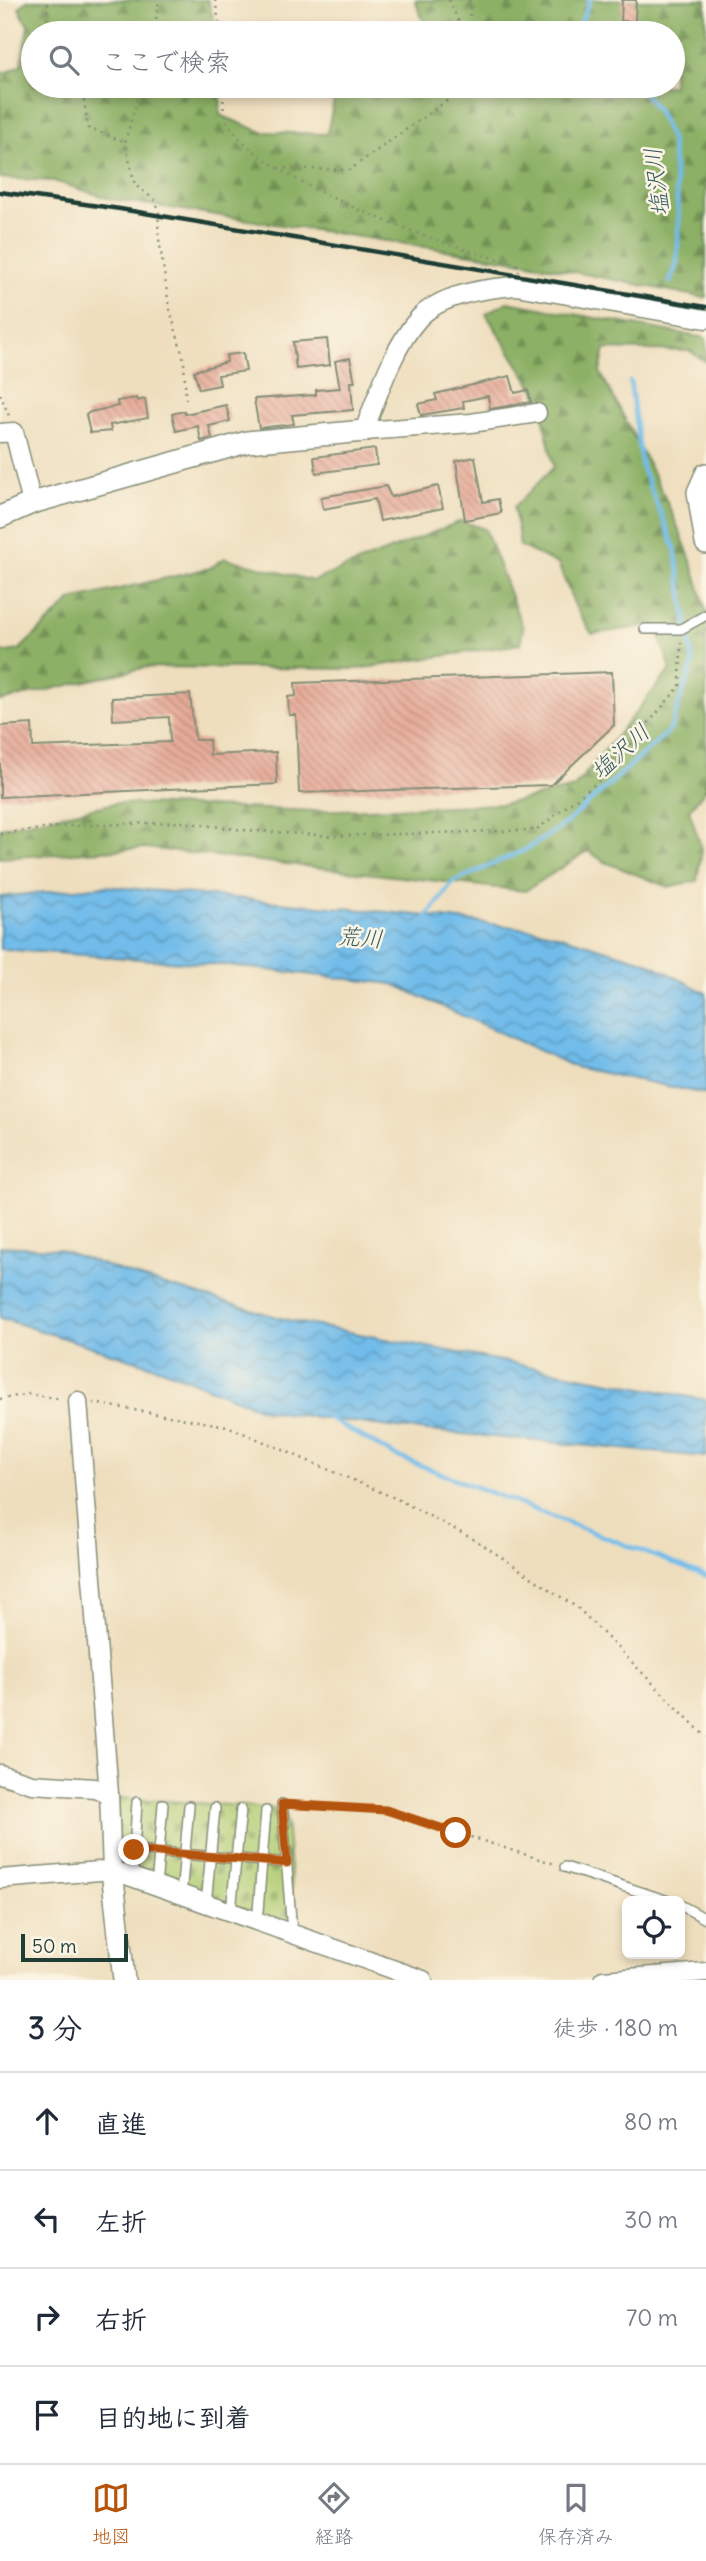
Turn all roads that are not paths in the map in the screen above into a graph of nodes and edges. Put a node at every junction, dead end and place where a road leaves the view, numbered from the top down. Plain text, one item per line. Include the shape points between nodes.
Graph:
1 (706, 319) edge
2 (537, 413) dead end
3 (364, 431) junction
4 (7, 433) edge
5 (706, 474) edge
6 (32, 503) junction
7 (0, 517) edge
8 (706, 543) edge
9 (706, 615) edge
10 (645, 629) dead end
11 (78, 1401) road end
12 (0, 1774) edge
13 (109, 1794) junction
14 (137, 1802) dead end
15 (163, 1804) dead end
16 (282, 1804) road end
17 (189, 1806) dead end
18 (215, 1808) dead end
19 (242, 1810) dead end
20 (266, 1811) dead end
21 (111, 1848) junction
22 (134, 1850) junction
23 (159, 1852) junction
24 (185, 1854) junction
25 (211, 1856) junction
26 (236, 1858) junction
27 (262, 1860) junction
28 (287, 1863) junction
29 (565, 1867) road end
30 (133, 1868) dead end
31 (111, 1870) junction
32 (157, 1876) dead end
33 (0, 1879) edge
34 (182, 1885) dead end
35 (207, 1894) dead end
36 (653, 1896) edge
37 (232, 1902) dead end
38 (685, 1908) edge
39 (258, 1911) dead end
40 (706, 1919) edge
41 (292, 1933) junction
42 (706, 1972) edge
43 (124, 1980) edge
44 (423, 1980) edge
45 (603, 1980) edge

1 - 3 street via 516,286 485,288 452,298 419,317 387,372
2 - 3 street
3 - 6 street via 247,442
4 - 6 street
5 - 8 street via 698,492
6 - 7 street
9 - 10 lane via 681,629
11 - 13 street
12 - 13 street via 32,1784 95,1788
13 - 21 street
14 - 22 lane
15 - 23 lane
16 - 28 lane
17 - 24 lane
18 - 25 lane
19 - 26 lane
20 - 27 lane
21 - 22 lane
21 - 31 street
22 - 23 lane
22 - 30 lane
23 - 24 lane
23 - 32 lane
24 - 25 lane
24 - 34 lane
25 - 26 lane
25 - 35 lane
26 - 27 lane
26 - 37 lane
27 - 28 lane
27 - 39 lane
28 - 41 lane
29 - 36 lane
31 - 33 street
31 - 41 street
31 - 43 street
38 - 40 lane
41 - 44 street
42 - 45 street

